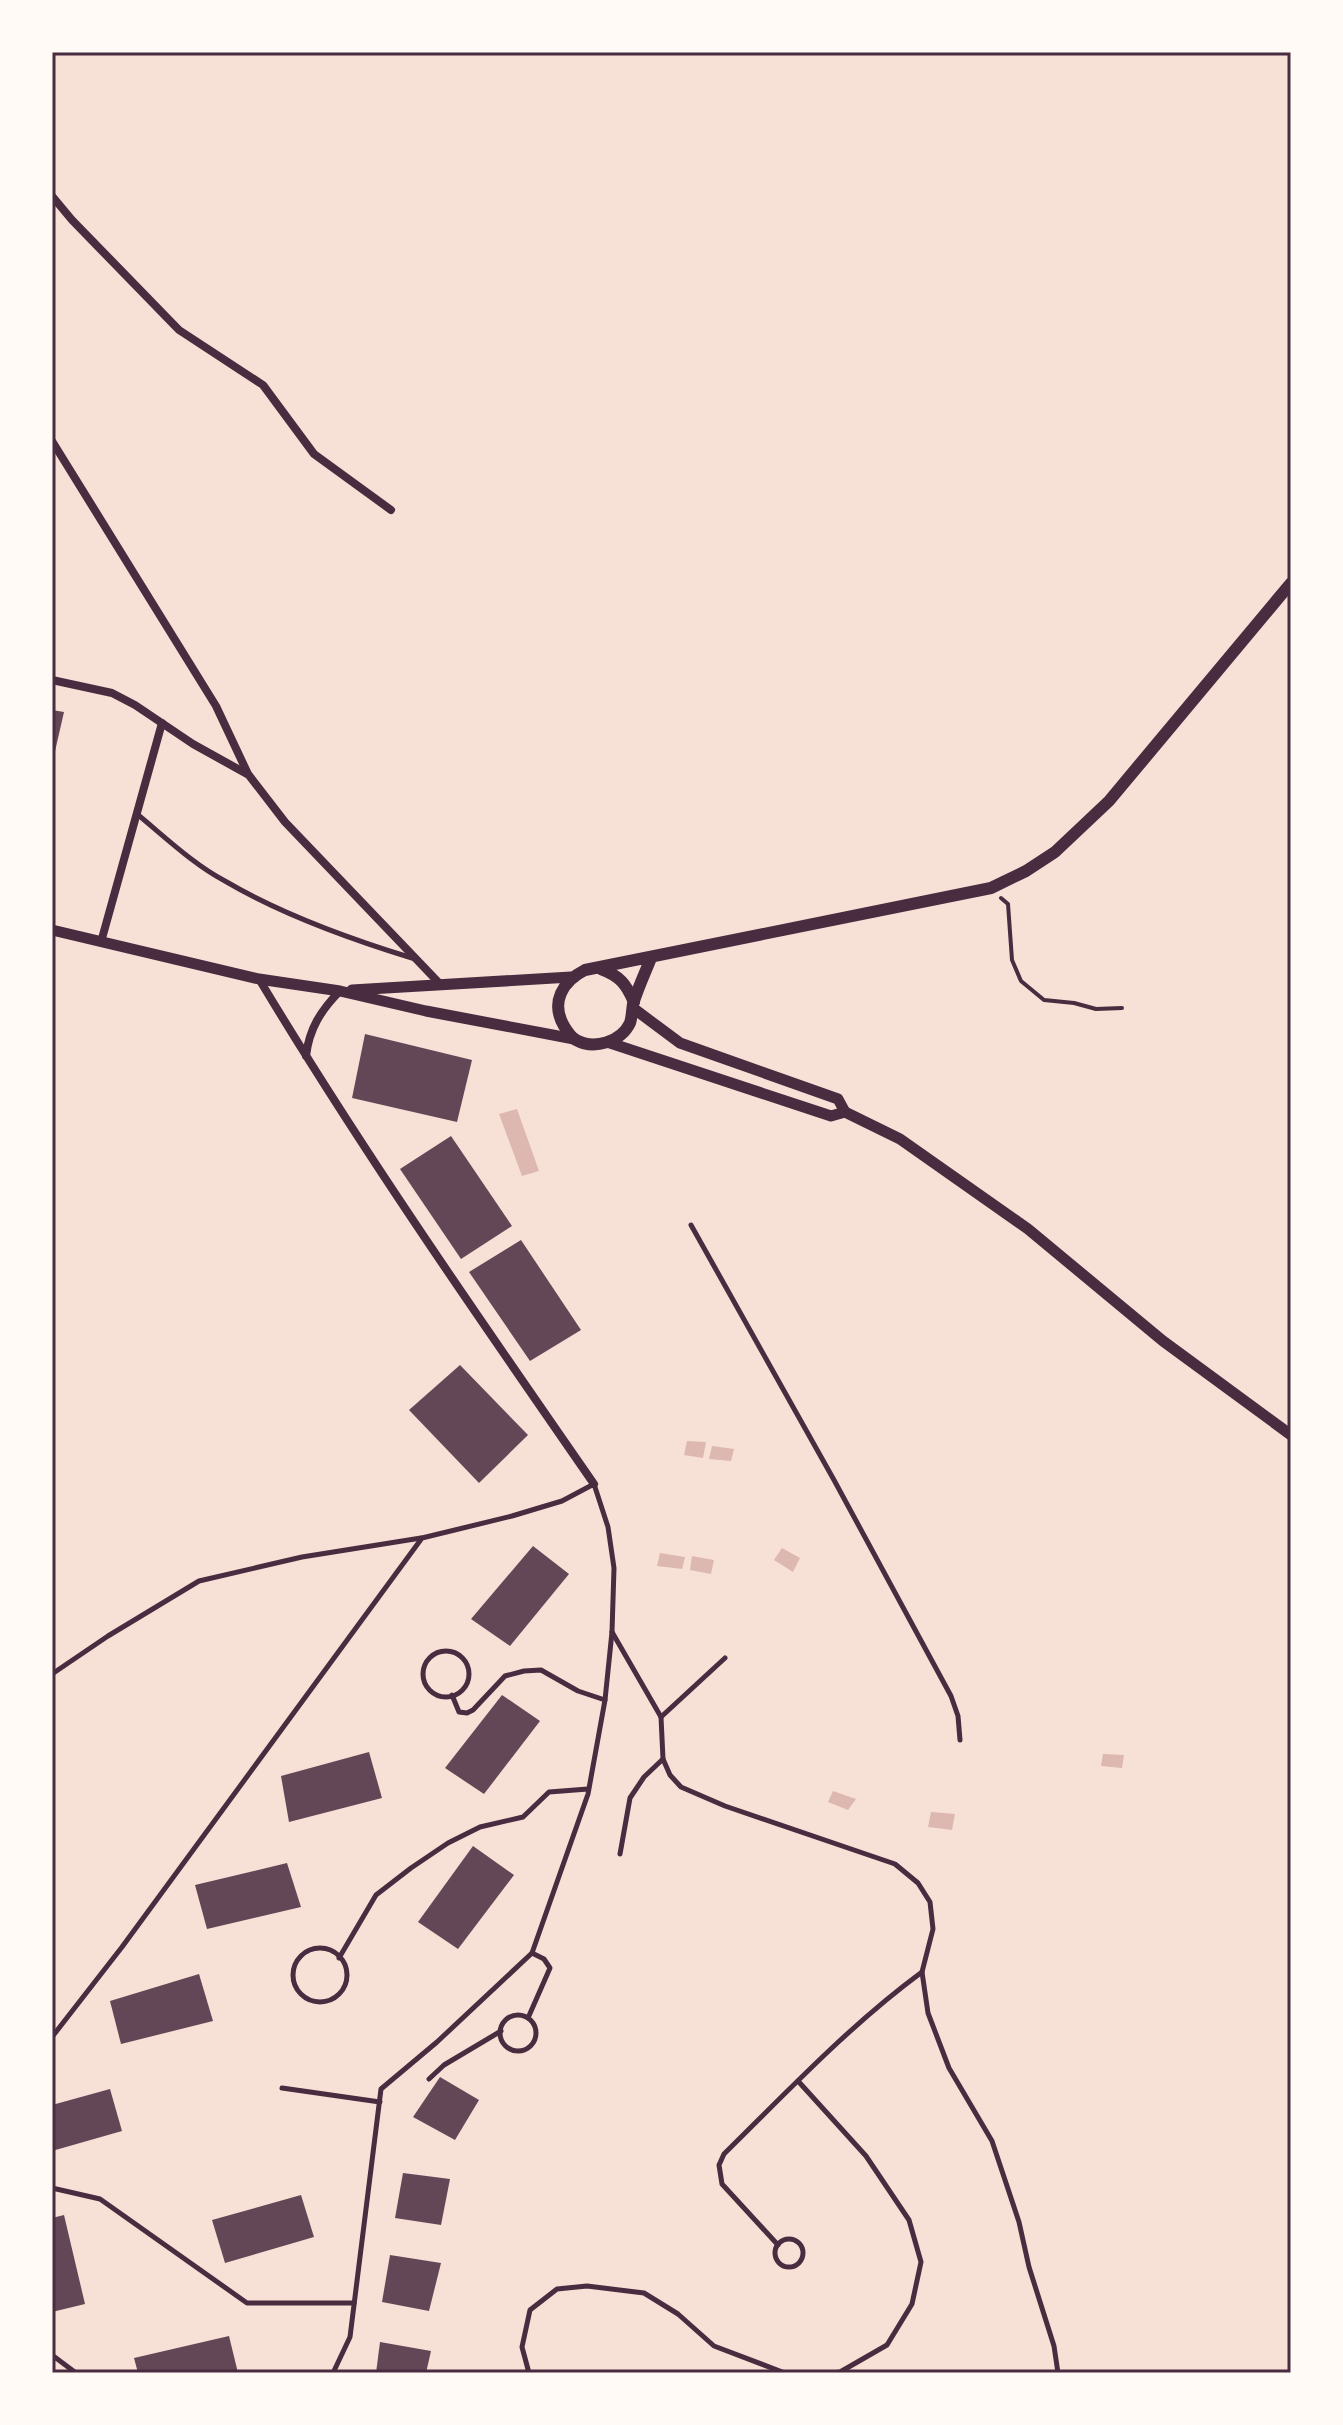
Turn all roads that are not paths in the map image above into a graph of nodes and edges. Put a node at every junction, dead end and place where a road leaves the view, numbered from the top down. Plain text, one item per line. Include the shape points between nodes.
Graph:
1 (52, 196) edge
2 (52, 441) edge
3 (391, 510) dead end
4 (1291, 583) edge
5 (52, 680) edge
6 (162, 723) junction
7 (248, 774) junction
8 (137, 814) junction
9 (52, 930) edge
10 (101, 942) junction
11 (651, 958) junction
12 (417, 959) junction
13 (599, 969) junction
14 (571, 977) junction
15 (259, 979) junction
16 (442, 985) junction
17 (340, 991) junction
18 (633, 1005) junction
19 (574, 1039) junction
20 (607, 1042) junction
21 (306, 1057) junction
22 (845, 1112) junction
23 (691, 1225) dead end
24 (1291, 1435) edge
25 (594, 1484) junction
26 (422, 1538) junction
27 (612, 1632) junction
28 (725, 1658) dead end
29 (52, 1674) edge
30 (452, 1695) junction
31 (605, 1700) junction
32 (661, 1717) junction
33 (960, 1740) dead end
34 (663, 1759) junction
35 (588, 1789) junction
36 (620, 1854) dead end
37 (532, 1953) junction
38 (339, 1958) junction
39 (922, 1972) junction
40 (528, 2018) junction
41 (501, 2031) junction
42 (52, 2037) edge
43 (429, 2079) dead end
44 (798, 2081) junction
45 (282, 2088) dead end
46 (380, 2102) junction
47 (52, 2188) edge
48 (778, 2245) junction
49 (354, 2303) junction
50 (52, 2355) edge
51 (76, 2373) edge
52 (333, 2373) edge
53 (529, 2373) edge
54 (785, 2373) edge
55 (832, 2373) edge
56 (1058, 2373) edge

1 - 3 street via 179,330 263,385 314,454
2 - 7 street via 216,706
4 - 11 main road via 1109,801 1055,852 1026,871 991,888
5 - 6 street via 112,693
6 - 7 street
6 - 8 street
7 - 12 street via 285,822
8 - 10 street
8 - 12 lane via 222,880 322,926
9 - 10 street
10 - 15 street
11 - 13 main road
11 - 18 main road
12 - 16 street
13 - 14 main road
13 - 18 main road via 625,983
14 - 16 street
14 - 19 main road via 558,1003 559,1018
15 - 17 street
15 - 21 street
16 - 17 street
17 - 19 street
17 - 21 street via 312,1029
18 - 20 main road via 630,1023
18 - 22 street via 680,1043 838,1099
19 - 20 main road
20 - 22 street via 831,1116
21 - 25 street
22 - 24 street via 900,1139 1015,1220 1163,1341
23 - 33 lane via 951,1696
25 - 26 lane via 562,1501
25 - 27 lane via 614,1568
26 - 29 lane via 302,1557 199,1581
26 - 42 lane
27 - 31 lane
27 - 32 lane
28 - 32 lane
30 - 30 lane via 465,1687 469,1673 458,1654 443,1651 425,1664 423,1679 438,1696
30 - 31 lane via 459,1712 467,1713 505,1676 541,1670
31 - 35 lane
32 - 34 lane
34 - 36 lane via 630,1798
34 - 39 lane via 681,1787 895,1864 918,1883 930,1902 933,1929
35 - 37 lane
35 - 38 lane via 549,1792 523,1817 480,1827 411,1868 376,1895
37 - 40 lane via 550,1968
37 - 46 lane via 381,2089
38 - 38 lane via 347,1973 342,1991 319,2003 302,1996 292,1972 300,1956 325,1948
39 - 44 lane
39 - 56 lane via 928,2013 949,2068 992,2141
40 - 41 lane via 511,2017
40 - 41 lane via 536,2033 528,2048 517,2051 507,2046
41 - 43 lane
44 - 48 lane via 719,2165 722,2184
44 - 55 lane via 866,2156 909,2220 921,2262 912,2304 887,2345
45 - 46 lane
46 - 49 lane
47 - 49 lane via 100,2199 247,2303
48 - 48 lane via 777,2259 783,2265 800,2262 798,2243
49 - 52 lane via 350,2337
50 - 51 lane
53 - 54 lane via 522,2347 530,2310 557,2289 587,2286 644,2293 714,2346

